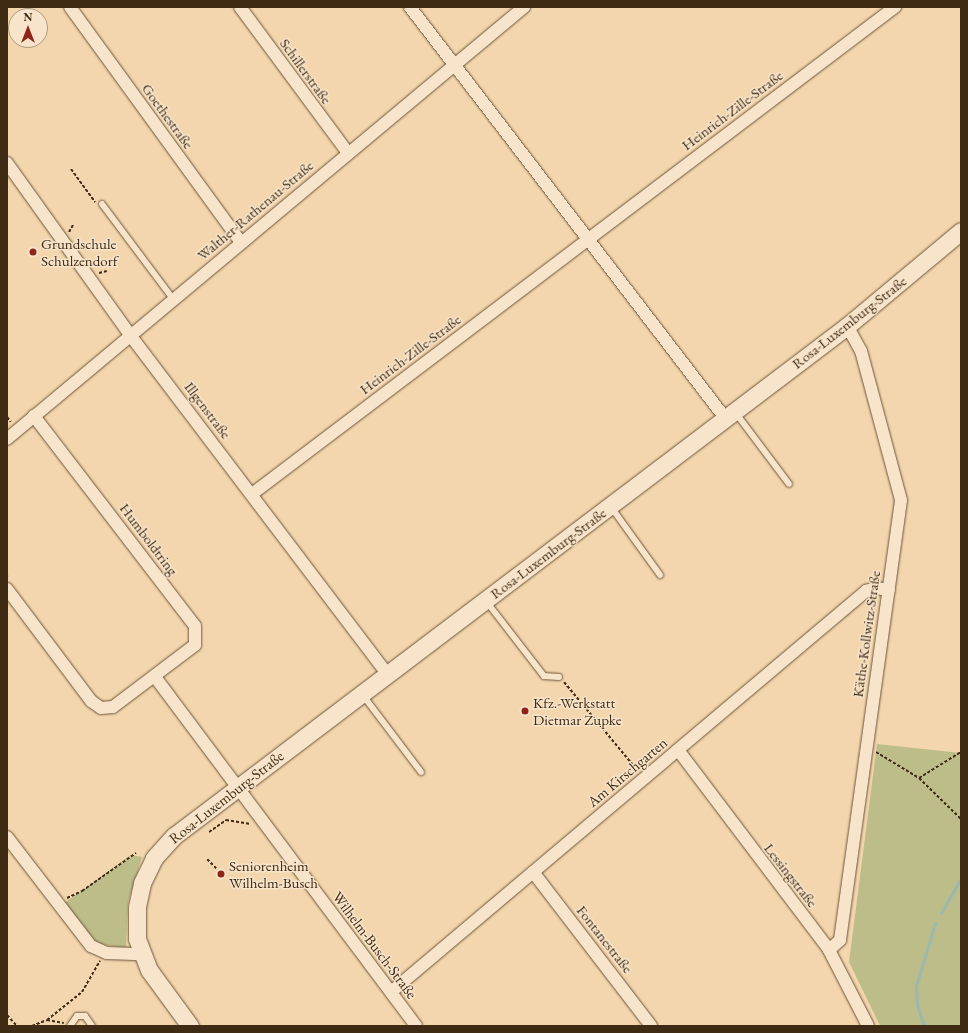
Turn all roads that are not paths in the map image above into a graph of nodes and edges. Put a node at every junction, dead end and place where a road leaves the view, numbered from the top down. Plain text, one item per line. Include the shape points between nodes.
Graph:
1 (70, 7) edge
2 (240, 7) edge
3 (410, 7) edge
4 (524, 7) edge
5 (895, 7) edge
6 (453, 66) junction
7 (348, 153) junction
8 (7, 163) edge
9 (100, 206) road end
10 (961, 231) edge
11 (588, 239) junction
12 (241, 242) junction
13 (173, 299) junction
14 (847, 326) junction
15 (130, 335) junction
16 (729, 414) junction
17 (34, 416) junction
18 (7, 439) edge
19 (789, 484) dead end
20 (252, 494) junction
21 (610, 506) junction
22 (660, 575) dead end
23 (7, 589) edge
24 (889, 590) junction
25 (485, 600) junction
26 (387, 673) junction
27 (155, 677) junction
28 (559, 677) road end
29 (361, 693) junction
30 (678, 750) junction
31 (421, 772) dead end
32 (236, 788) junction
33 (7, 837) edge
34 (533, 872) junction
35 (829, 950) junction
36 (141, 954) junction
37 (391, 992) junction
38 (70, 1025) edge
39 (92, 1026) edge
40 (190, 1026) edge
41 (416, 1026) edge
42 (651, 1026) edge
43 (868, 1026) edge

1 - 12 street, Goethestraße
2 - 7 street, Schillerstraße
3 - 6 street
4 - 6 street, Walther-Rathenau-Straße
5 - 11 street, Heinrich-Zille-Straße
6 - 7 street, Walther-Rathenau-Straße
6 - 11 street
7 - 12 street, Walther-Rathenau-Straße
8 - 15 street, Illgenstraße
9 - 13 lane
10 - 14 street, Rosa-Luxemburg-Straße
11 - 16 street
11 - 20 street, Heinrich-Zille-Straße
12 - 13 street, Walther-Rathenau-Straße
13 - 15 street, Walther-Rathenau-Straße
14 - 16 street, Rosa-Luxemburg-Straße
14 - 24 street, Käthe-Kollwitz-Straße via 861,351 900,493
15 - 17 street, Walther-Rathenau-Straße
15 - 20 street, Illgenstraße
16 - 19 lane
16 - 21 street, Rosa-Luxemburg-Straße
17 - 18 street, Walther-Rathenau-Straße
17 - 27 street, Humboldtring via 195,626 195,645
20 - 26 street, Illgenstraße
21 - 22 lane, Rosa-Luxemburg-Straße
21 - 25 street, Rosa-Luxemburg-Straße
23 - 27 street, Humboldtring via 98,707 113,707
24 - 30 street, Am Kirschgarten via 876,588 866,591
24 - 35 street, Käthe-Kollwitz-Straße via 840,940
25 - 26 street, Rosa-Luxemburg-Straße
25 - 28 lane, Rosa-Luxemburg-Straße via 544,676
26 - 29 street, Rosa-Luxemburg-Straße
27 - 32 street
29 - 31 lane
29 - 32 street, Rosa-Luxemburg-Straße
30 - 34 street, Am Kirschgarten
30 - 35 street, Lessingstraße
32 - 36 street, Rosa-Luxemburg-Straße via 174,836 154,858 142,883 137,907
32 - 37 street, Wilhelm-Busch-Straße
33 - 36 street via 91,946 103,952
34 - 37 street, Am Kirschgarten
34 - 42 street, Fontanestraße
35 - 43 street, Lessingstraße
36 - 40 street via 149,970
37 - 41 street, Wilhelm-Busch-Straße
38 - 39 lane via 77,1016 85,1016

